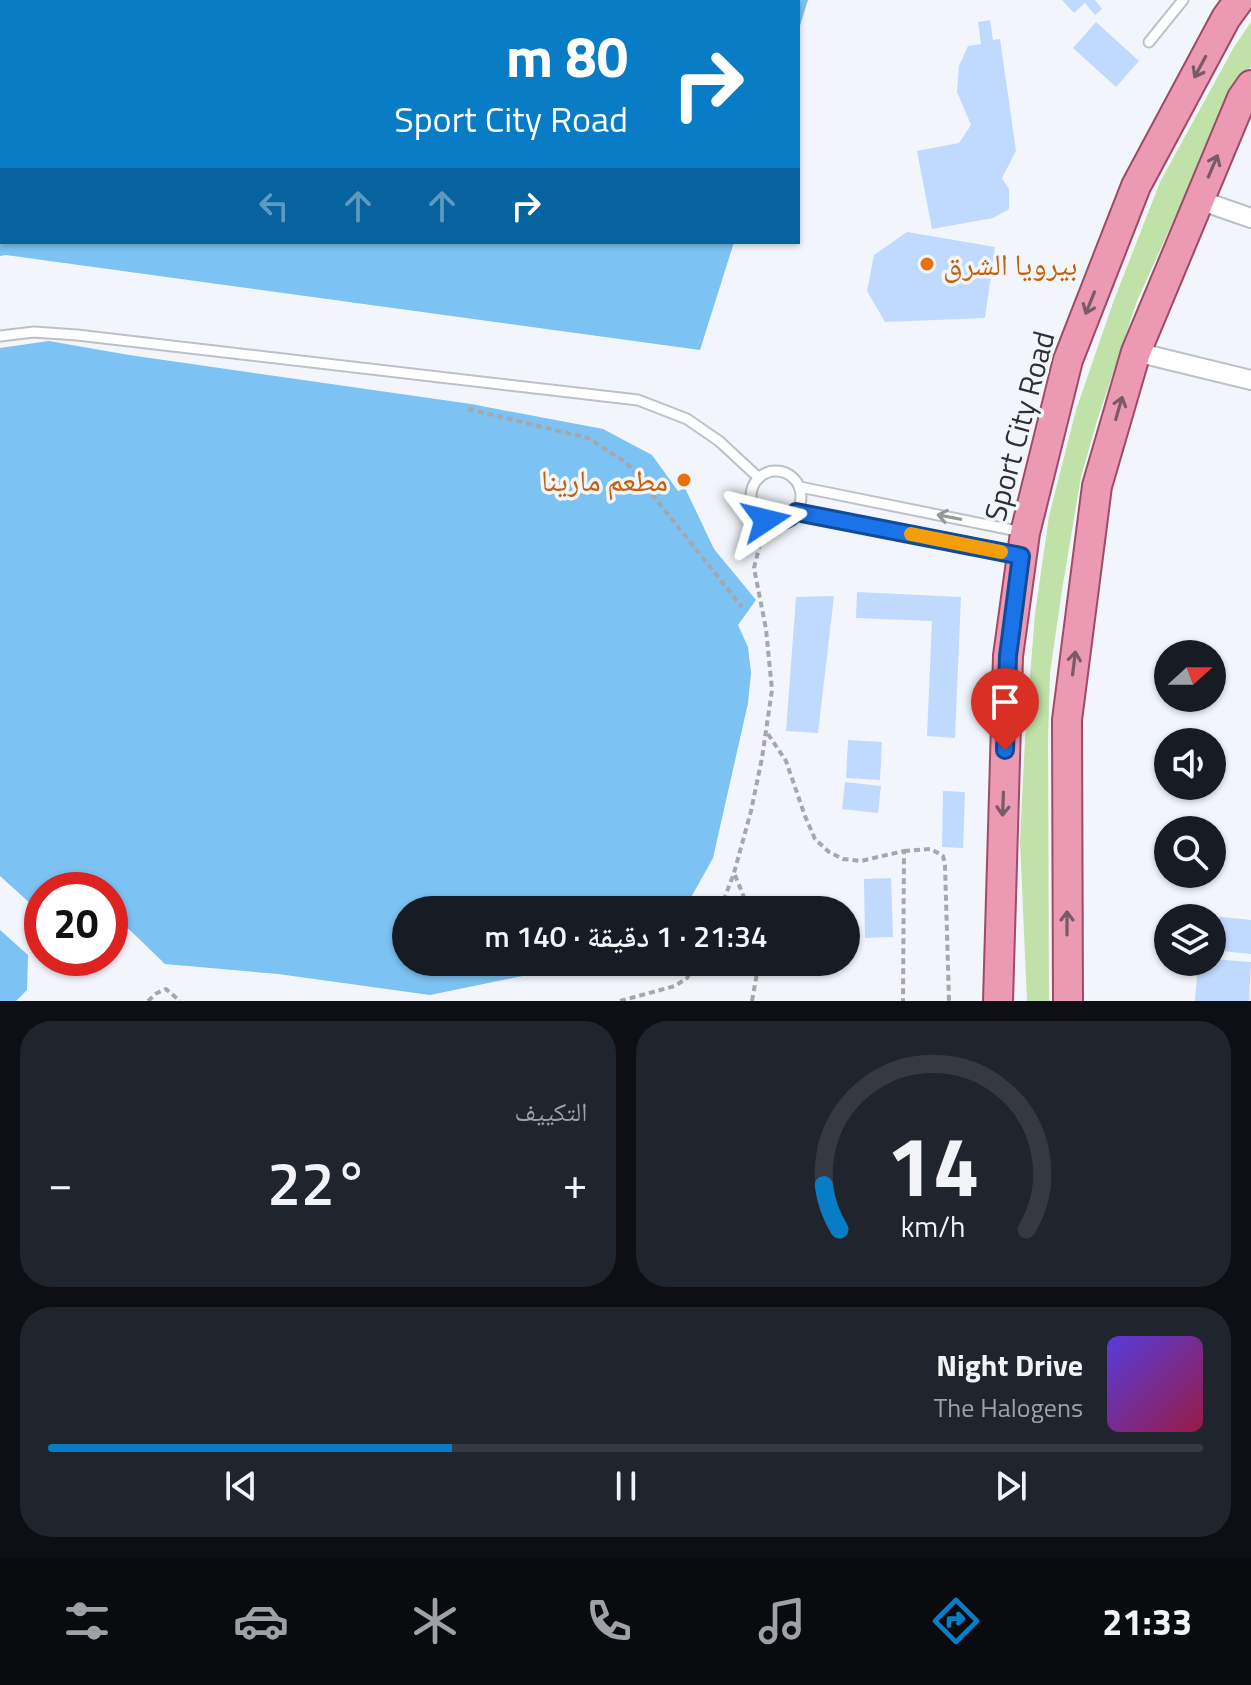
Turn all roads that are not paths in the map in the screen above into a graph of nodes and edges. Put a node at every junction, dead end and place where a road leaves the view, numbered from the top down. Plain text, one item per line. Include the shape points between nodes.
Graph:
1 (1183, 0) edge
2 (1239, 0) edge
3 (1149, 42) dead end
4 (1251, 85) edge
5 (1199, 200) junction
6 (1251, 218) edge
7 (0, 336) edge
8 (1136, 352) junction
9 (1251, 380) edge
10 (759, 478) junction
11 (800, 487) junction
12 (796, 512) junction
13 (1023, 544) junction
14 (998, 1001) edge
15 (1068, 1001) edge

1 - 3 lane
2 -> 13 main road, Sport City Road via 1136,186 1068,360
5 -> 4 main road
5 - 6 street
5 - 8 main road
7 - 10 lane via 77,335 638,400 687,419
8 - 9 street
15 -> 8 main road via 1067,720 1097,486
10 - 11 lane via 781,471
10 - 12 lane via 751,501 754,509 766,520 782,521
11 - 12 lane
13 -> 11 lane
12 - 13 lane
13 -> 14 main road, Sport City Road via 1008,656

